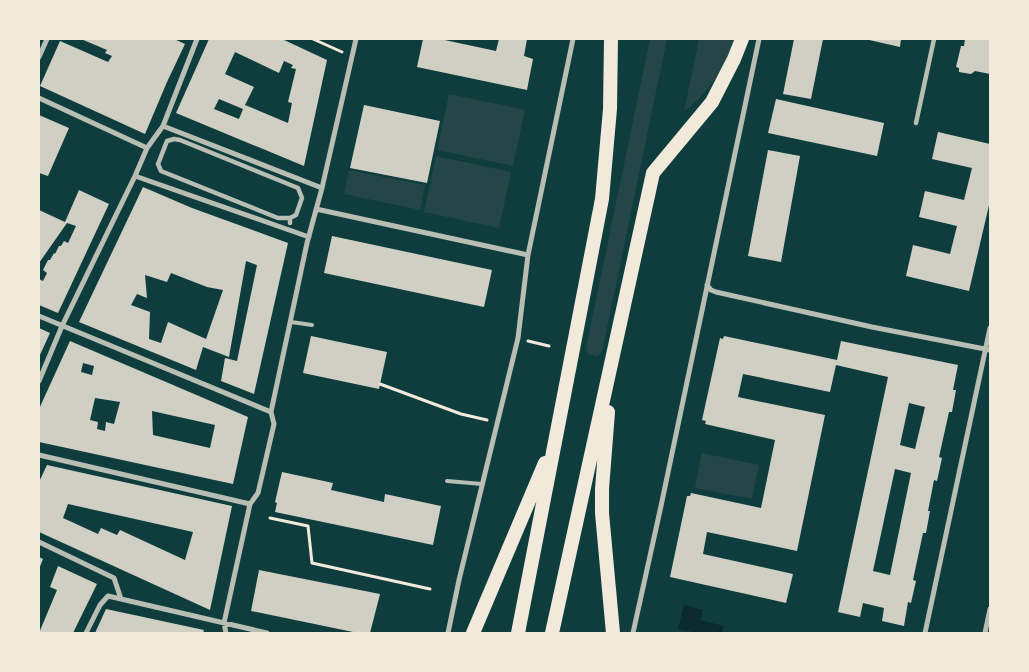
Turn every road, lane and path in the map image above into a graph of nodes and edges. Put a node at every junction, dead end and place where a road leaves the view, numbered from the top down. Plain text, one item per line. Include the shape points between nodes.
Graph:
1 (47, 39) edge
2 (196, 39) edge
3 (313, 39) edge
4 (356, 39) edge
5 (573, 39) edge
6 (611, 39) edge
7 (742, 39) edge
8 (759, 39) edge
9 (934, 39) edge
10 (39, 57) edge
11 (352, 57) junction
12 (39, 98) edge
13 (916, 123) dead end
14 (163, 126) junction
15 (146, 148) junction
16 (161, 171) junction
17 (135, 176) junction
18 (159, 177) dead end
19 (322, 188) junction
20 (316, 209) junction
21 (309, 237) junction
22 (528, 255) junction
23 (707, 285) junction
24 (39, 316) edge
25 (291, 322) junction
26 (312, 325) dead end
27 (62, 326) junction
28 (990, 328) edge
29 (518, 338) junction
30 (549, 346) dead end
31 (988, 350) edge
32 (612, 362) junction
33 (39, 381) edge
34 (380, 384) dead end
35 (271, 412) junction
36 (497, 423) junction
37 (556, 437) junction
38 (39, 455) edge
39 (447, 481) dead end
40 (482, 484) junction
41 (250, 504) junction
42 (270, 518) dead end
43 (39, 542) edge
44 (430, 589) dead end
45 (120, 599) junction
46 (990, 609) edge
47 (224, 623) junction
48 (86, 633) edge
49 (226, 633) edge
50 (267, 633) edge
51 (448, 633) edge
52 (473, 633) edge
53 (518, 633) edge
54 (552, 633) edge
55 (613, 633) edge
56 (633, 633) edge
57 (925, 633) edge
58 (985, 633) edge

1 - 10 street
2 - 14 street
3 - 11 path
4 - 11 street
5 - 22 street
6 - 37 highway via 610,109 602,199
7 - 32 highway via 712,102 653,173
8 - 23 street
9 - 13 street
11 - 19 street
12 - 15 street
14 - 15 street
14 - 19 street
15 - 17 street
16 - 16 street via 290,221 296,215 302,198 298,188 292,185 174,138 167,141 158,164
16 - 18 street
17 - 21 street
17 - 27 street
19 - 20 street
20 - 21 street
20 - 22 street
21 - 25 street
22 - 29 street
23 - 31 street via 716,292
23 - 56 street
24 - 27 street
25 - 26 lane
25 - 35 street
27 - 33 street
27 - 35 street
28 - 31 street
29 - 30 path
29 - 36 street
31 - 57 street
32 - 54 highway
32 - 55 highway via 602,513
34 - 36 path via 461,414
35 - 41 street via 274,424 258,493
36 - 40 street
37 - 52 highway
37 - 53 highway
38 - 41 street
39 - 40 lane
40 - 51 street
41 - 47 street
42 - 44 path via 308,526 312,563
43 - 45 street via 114,578
45 - 47 street
45 - 48 street via 108,596
46 - 58 street
47 - 49 street
47 - 50 street

